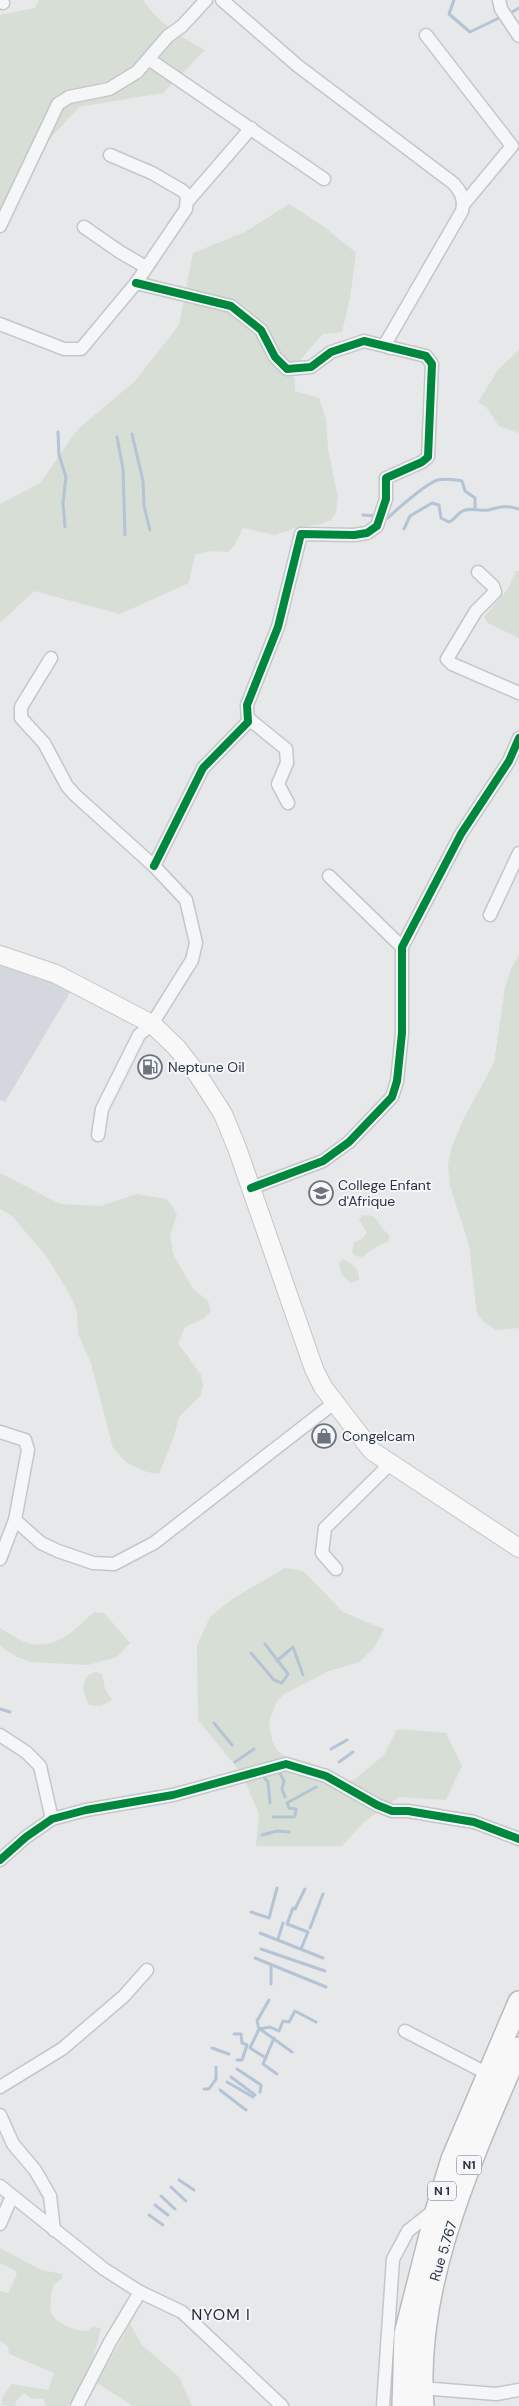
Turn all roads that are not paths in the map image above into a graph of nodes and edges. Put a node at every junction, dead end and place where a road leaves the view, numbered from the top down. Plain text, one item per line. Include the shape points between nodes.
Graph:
1 (206, 0) edge
2 (222, 0) edge
3 (499, 0) edge
4 (426, 35) dead end
5 (519, 36) edge
6 (150, 60) junction
7 (251, 128) junction
8 (110, 155) dead end
9 (324, 178) dead end
10 (187, 202) junction
11 (463, 205) junction
12 (0, 226) edge
13 (84, 227) dead end
14 (146, 266) junction
15 (136, 283) junction
16 (0, 324) edge
17 (390, 348) junction
18 (478, 572) dead end
19 (51, 658) dead end
20 (519, 693) edge
21 (249, 719) junction
22 (519, 738) edge
23 (514, 764) edge
24 (288, 803) dead end
25 (519, 853) edge
26 (154, 866) junction
27 (329, 876) dead end
28 (490, 915) dead end
29 (402, 947) junction
30 (0, 955) edge
31 (152, 1024) junction
32 (98, 1135) dead end
33 (251, 1188) junction
34 (334, 1402) junction
35 (0, 1432) edge
36 (390, 1464) junction
37 (15, 1520) junction
38 (519, 1548) edge
39 (0, 1559) edge
40 (336, 1569) dead end
41 (0, 1735) edge
42 (52, 1819) junction
43 (519, 1839) edge
44 (0, 1860) edge
45 (147, 1970) dead end
46 (519, 2002) edge
47 (405, 2031) dead end
48 (519, 2048) edge
49 (488, 2074) junction
50 (0, 2087) edge
51 (0, 2115) edge
52 (0, 2186) edge
53 (12, 2196) junction
54 (437, 2208) junction
55 (0, 2224) edge
56 (54, 2230) junction
57 (140, 2292) junction
58 (519, 2390) edge
59 (422, 2397) edge
60 (78, 2406) edge
61 (282, 2406) edge
62 (383, 2406) edge
63 (403, 2406) edge

1 - 6 street via 168,36
2 - 11 street via 298,66 453,183 461,193
3 - 5 street via 501,9
4 - 11 street via 512,146
6 - 7 street
6 - 12 street via 116,86 69,97 58,104
7 - 9 street
7 - 10 street
8 - 10 street via 165,180 183,191
10 - 14 street via 186,209
11 - 17 street via 387,341
13 - 14 street
14 - 15 street
15 - 16 street via 82,349 64,349
15 - 17 street via 231,306 261,330 275,357 287,369 311,367 331,352 364,341
17 - 21 street via 426,356 432,364 428,457 386,478 386,499 377,526 367,534 301,534 278,627 247,705
18 - 20 street via 495,592 476,611 448,655 448,662
19 - 26 street via 20,707 21,718 44,743 74,795
21 - 24 street via 286,749 287,763 278,784
21 - 26 street via 203,768
22 - 23 street
23 - 29 street via 461,834
25 - 28 street
26 - 31 street via 189,905 196,943 192,960
27 - 29 street
29 - 33 street via 402,1033 392,1097 349,1142 323,1161
30 - 31 main road via 56,974
31 - 32 street via 139,1035 106,1099
31 - 33 main road via 177,1048 223,1114
33 - 34 main road via 314,1369
34 - 36 main road via 372,1451
34 - 37 street via 154,1543 114,1564 93,1563 58,1552 41,1543
35 - 37 street via 19,1436 28,1444
36 - 38 main road
36 - 40 street via 325,1528 322,1553
37 - 39 street
41 - 42 street via 40,1766
42 - 43 street via 173,1795 286,1764 326,1776 392,1811 474,1822
42 - 44 street
45 - 50 street via 124,1996 62,2049
46 - 49 highway, N 1
47 - 49 street
48 - 59 highway, Rue 5.767 / N1 via 467,2168 432,2287 424,2334
49 - 54 highway, N 1 via 452,2159
51 - 56 street via 13,2144 35,2170 50,2196
52 - 53 street
53 - 55 street
53 - 56 street
54 - 62 street via 408,2231 393,2259
54 - 63 highway, N 1 via 406,2334
56 - 57 street
57 - 60 street
57 - 61 street via 182,2312
58 - 59 street

